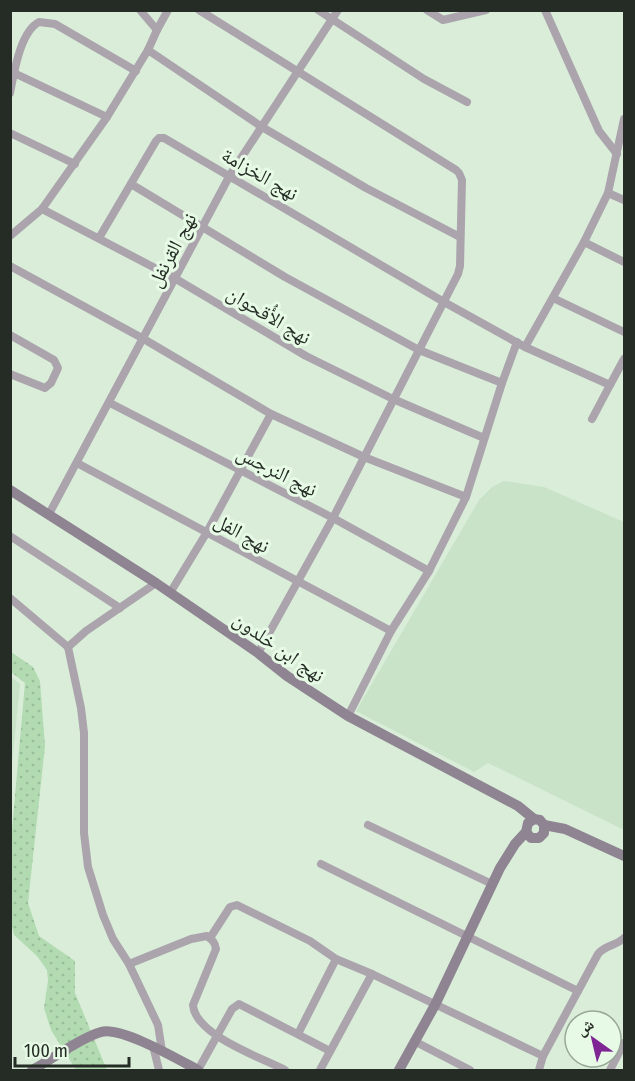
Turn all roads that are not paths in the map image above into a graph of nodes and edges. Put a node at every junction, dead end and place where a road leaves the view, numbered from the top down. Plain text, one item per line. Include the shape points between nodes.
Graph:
1 (140, 10) edge
2 (168, 10) edge
3 (200, 10) edge
4 (318, 10) edge
5 (339, 10) edge
6 (427, 10) edge
7 (486, 10) edge
8 (545, 10) edge
9 (332, 19) junction
10 (157, 30) junction
11 (148, 51) junction
12 (136, 71) junction
13 (297, 72) junction
14 (14, 73) junction
15 (10, 93) edge
16 (467, 102) dead end
17 (107, 117) junction
18 (624, 118) edge
19 (262, 127) junction
20 (10, 133) edge
21 (617, 154) junction
22 (75, 164) junction
23 (230, 176) junction
24 (131, 184) junction
25 (609, 193) junction
26 (624, 200) edge
27 (42, 209) junction
28 (204, 228) junction
29 (10, 236) edge
30 (460, 237) junction
31 (99, 238) junction
32 (584, 242) junction
33 (624, 262) edge
34 (10, 266) edge
35 (176, 279) junction
36 (553, 298) junction
37 (444, 302) junction
38 (624, 332) edge
39 (10, 335) edge
40 (142, 338) junction
41 (517, 342) junction
42 (525, 347) junction
43 (419, 350) junction
44 (624, 359) edge
45 (10, 374) edge
46 (502, 383) junction
47 (610, 385) junction
48 (393, 399) junction
49 (110, 403) junction
50 (271, 414) junction
51 (592, 419) dead end
52 (484, 438) junction
53 (364, 457) junction
54 (77, 463) junction
55 (239, 471) junction
56 (10, 490) edge
57 (466, 497) junction
58 (49, 513) junction
59 (333, 518) junction
60 (207, 532) junction
61 (10, 536) edge
62 (429, 571) junction
63 (297, 582) junction
64 (156, 583) junction
65 (171, 593) junction
66 (10, 598) edge
67 (120, 608) junction
68 (391, 631) junction
69 (68, 647) junction
70 (258, 653) junction
71 (348, 716) junction
72 (534, 819) junction
73 (368, 825) dead end
74 (544, 825) junction
75 (526, 832) junction
76 (624, 856) edge
77 (321, 864) dead end
78 (492, 885) junction
79 (468, 937) junction
80 (210, 938) junction
81 (624, 938) edge
82 (336, 959) junction
83 (129, 964) junction
84 (372, 974) junction
85 (578, 991) junction
86 (435, 1005) junction
87 (298, 1034) junction
88 (217, 1036) junction
89 (414, 1041) junction
90 (624, 1043) edge
91 (158, 1048) junction
92 (330, 1051) junction
93 (543, 1056) junction
94 (32, 1071) edge
95 (159, 1071) edge
96 (198, 1071) edge
97 (285, 1071) edge
98 (320, 1071) edge
99 (399, 1071) edge
100 (470, 1071) edge
101 (539, 1071) edge
102 (610, 1071) edge

1 - 10 street
2 - 10 street
3 - 13 street
4 - 9 street
5 - 9 street, نهج القرنفل
6 - 7 street via 443,20
8 - 21 street via 595,123
9 - 13 street, نهج القرنفل
9 - 16 street
10 - 11 street
11 - 12 street
11 - 19 street
12 - 14 street via 55,24 39,22 28,30
12 - 17 street
13 - 19 street, نهج القرنفل
13 - 30 street via 459,173
14 - 15 street
14 - 17 street
17 - 22 street
18 - 21 street
19 - 23 street, نهج القرنفل
19 - 30 street
20 - 22 street
21 - 25 street
22 - 27 street
23 - 24 street, نهج الخزامة via 161,138
23 - 28 street, نهج القرنفل
23 - 37 street, نهج الخزامة
24 - 28 street
24 - 31 street, نهج الخزامة
25 - 26 street
25 - 32 street
27 - 29 street
27 - 31 street, نهج الأُقحوان
28 - 35 street, نهج القرنفل
28 - 43 street
30 - 37 street via 460,266
31 - 35 street, نهج الأُقحوان
32 - 33 street
32 - 36 street
34 - 40 street
35 - 40 street, نهج القرنفل
35 - 48 street, نهج الأُقحوان via 306,356
36 - 38 street
36 - 42 street
37 - 41 street, نهج الخزامة
37 - 43 street
39 - 45 street via 54,360 58,368 45,388
40 - 49 street, نهج القرنفل
40 - 50 street
41 - 42 street, نهج الخزامة
41 - 46 street
42 - 47 street, نهج الخزامة
43 - 46 street
43 - 48 street
44 - 47 street
46 - 52 street
47 - 51 street
48 - 52 street, نهج الأُقحوان
48 - 53 street
49 - 54 street, نهج القرنفل
49 - 55 street, نهج النرجس
50 - 53 street
50 - 55 street
52 - 57 street
53 - 57 street
53 - 59 street
54 - 58 street, نهج القرنفل
54 - 60 street, نهج الفل
55 - 59 street, نهج النرجس
55 - 60 street
56 - 58 street, نهج ابن خلدون
57 - 62 street
58 - 64 street, نهج ابن خلدون
59 - 62 street, نهج النرجس
59 - 63 street
60 - 63 street, نهج الفل
60 - 65 street
61 - 67 street
62 - 68 street
63 - 68 street, نهج الفل
63 - 70 street
64 - 65 street, نهج ابن خلدون
64 - 67 street
65 - 70 street, نهج ابن خلدون
66 - 69 street
67 - 69 street
68 - 71 street
69 - 83 street via 84,734 87,863 107,925
70 - 71 street, نهج ابن خلدون
71 - 72 street, نهج ابن خلدون via 511,802
72 - 74 street
72 - 75 street via 526,826
73 - 78 street
74 - 75 street via 539,838 531,838
74 - 76 street via 565,829
75 - 78 street via 508,854
77 - 79 street
78 - 79 street
79 - 85 street
79 - 86 street
80 - 82 street via 230,907 237,905 310,940
80 - 83 street via 191,939
80 - 88 street via 216,949 193,1012
81 - 85 street via 602,949
82 - 84 street
82 - 87 street
83 - 91 street via 158,1024
84 - 86 street
84 - 92 street
85 - 93 street
86 - 89 street
86 - 93 street
87 - 88 street via 239,1004
87 - 92 street
88 - 96 street
88 - 97 street
89 - 99 street
89 - 100 street
90 - 102 street
91 - 94 street via 102,1031
91 - 95 street
91 - 96 street
92 - 98 street
93 - 101 street

